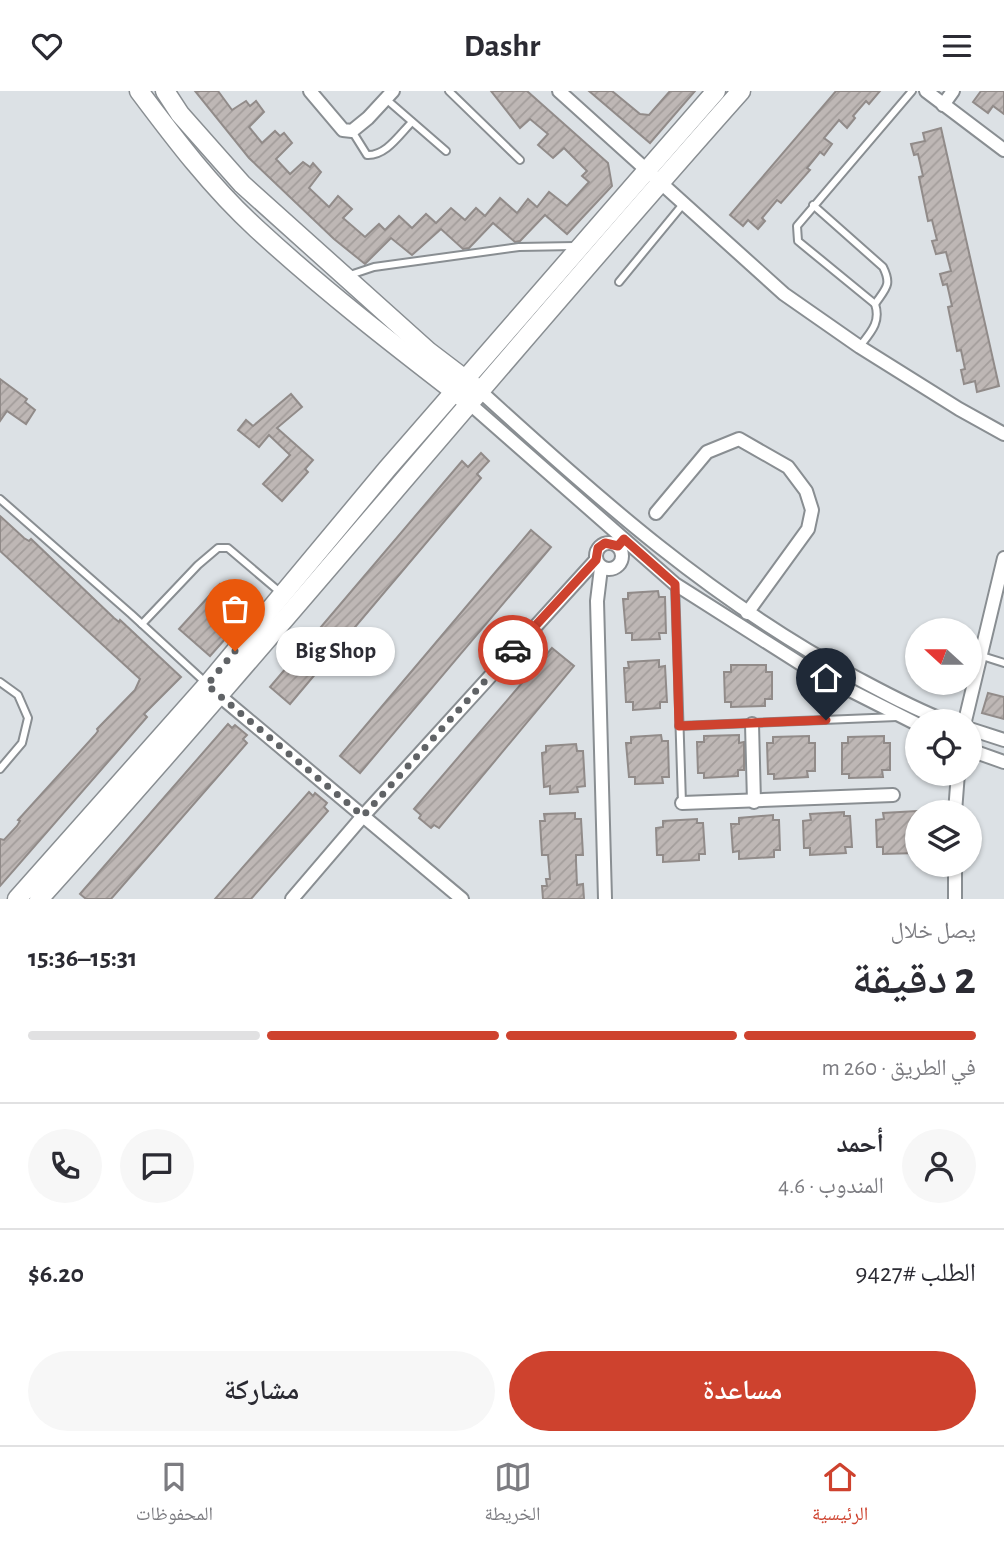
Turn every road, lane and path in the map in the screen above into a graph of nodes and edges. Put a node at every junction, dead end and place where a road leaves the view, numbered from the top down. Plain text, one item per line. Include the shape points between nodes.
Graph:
1 (139, 91) edge
2 (165, 91) edge
3 (310, 91) edge
4 (449, 91) edge
5 (559, 91) edge
6 (716, 91) edge
7 (741, 91) edge
8 (912, 91) edge
9 (926, 91) edge
10 (953, 91) edge
11 (389, 95) edge
12 (943, 105) junction
13 (412, 122) junction
14 (352, 131) junction
15 (1002, 143) edge
16 (446, 151) dead end
17 (520, 160) dead end
18 (647, 169) junction
19 (660, 182) junction
20 (684, 203) junction
21 (813, 205) junction
22 (580, 245) junction
23 (345, 277) junction
24 (619, 282) dead end
25 (875, 304) junction
26 (860, 347) junction
27 (459, 385) junction
28 (474, 396) junction
29 (1004, 433) edge
30 (0, 499) edge
31 (656, 513) dead end
32 (634, 528) junction
33 (621, 543) junction
34 (1004, 558) edge
35 (598, 564) junction
36 (675, 584) junction
37 (282, 594) junction
38 (747, 613) junction
39 (142, 624) junction
40 (982, 648) edge
41 (982, 657) edge
42 (1004, 663) edge
43 (0, 682) edge
44 (213, 691) junction
45 (913, 709) edge
46 (901, 717) junction
47 (905, 719) edge
48 (752, 724) junction
49 (679, 726) junction
50 (982, 733) edge
51 (1004, 740) edge
52 (982, 754) edge
53 (1004, 761) edge
54 (0, 769) edge
55 (893, 795) dead end
56 (754, 802) junction
57 (682, 803) joint
58 (363, 816) junction
59 (955, 877) edge
60 (34, 896) edge
61 (292, 899) edge
62 (462, 899) edge
63 (605, 899) edge
64 (955, 899) edge

1 - 27 main road via 255,228 312,277
2 - 23 main road via 242,184
3 - 14 street via 343,130
4 - 17 lane
5 - 18 street
6 - 18 main road
7 - 19 main road
8 - 21 lane
9 - 12 street
10 - 12 street
11 - 13 lane
11 - 14 street
12 - 15 street
13 - 14 lane via 373,155 367,155
13 - 16 lane
18 - 19 street
18 - 22 main road
19 - 20 street
19 - 28 main road
20 - 24 lane
20 - 26 street via 784,294
21 - 25 lane via 883,267 888,285
21 - 25 lane via 797,226 798,241
22 - 23 lane via 519,247 374,267
22 - 27 main road
23 - 27 main road
25 - 26 lane via 877,323
26 - 29 street
27 - 28 main road
27 - 37 main road
28 - 32 street
28 - 33 street
28 - 44 main road
30 - 39 lane
31 - 38 street via 707,452 739,439 788,467 810,500 811,519 803,537
32 - 33 street
32 - 38 street
33 - 35 street via 601,545 596,552
33 - 35 street via 618,566 610,570
33 - 36 street
34 - 40 street
35 - 58 street
35 - 63 street
36 - 46 street via 811,671
36 - 49 lane
37 - 39 lane via 228,548 218,548
37 - 44 main road
38 - 45 street
39 - 44 lane
41 - 42 lane
43 - 54 lane via 18,695 28,718 22,743
44 - 58 street
44 - 60 main road
46 - 47 street
46 - 48 lane
48 - 49 lane
48 - 56 street
49 - 57 lane
50 - 51 street
52 - 53 street
55 - 56 street
56 - 57 street
58 - 61 street
58 - 62 street
59 - 64 street

